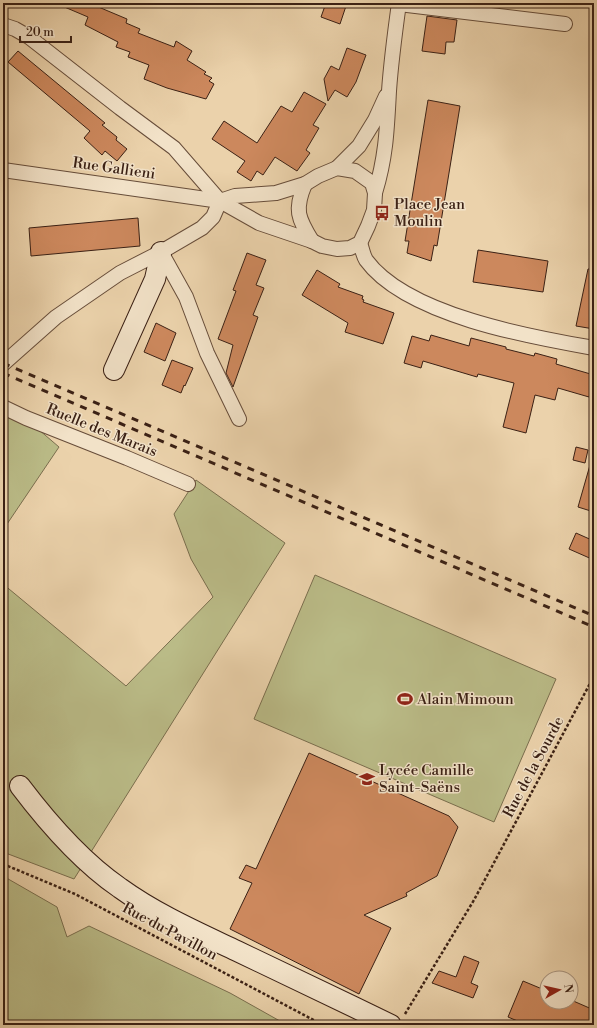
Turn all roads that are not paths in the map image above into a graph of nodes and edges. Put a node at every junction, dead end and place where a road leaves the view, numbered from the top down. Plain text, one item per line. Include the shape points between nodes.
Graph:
1 (399, 4) edge
2 (565, 24) dead end
3 (3, 25) edge
4 (389, 90) junction
5 (337, 168) junction
6 (3, 170) edge
7 (305, 184) junction
8 (375, 193) junction
9 (220, 201) junction
10 (312, 241) junction
11 (360, 243) junction
12 (161, 252) junction
13 (594, 348) edge
14 (3, 364) edge
15 (114, 370) dead end
16 (3, 407) edge
17 (239, 419) dead end
18 (188, 484) dead end
19 (20, 786) dead end
20 (397, 1022) edge

1 - 2 street
1 - 4 street
3 - 9 street via 29,37 174,148
4 - 5 street via 359,146
4 - 8 street via 385,155
5 - 7 street
5 - 8 street via 355,171 372,183
6 - 9 street, Rue Gallieni
7 - 9 street, Rue Gallieni via 276,193 235,196
7 - 10 street via 299,199 298,211
8 - 11 street via 374,210
9 - 10 street, Rue Gallieni via 259,223
9 - 12 street via 214,217 202,228
10 - 11 street via 337,249 350,248
11 - 13 street via 365,259 381,277 407,294 438,308 477,323 542,339
12 - 14 street via 120,273 56,317
12 - 15 main road via 155,279
12 - 17 street via 186,297 207,353
16 - 18 street, Ruelle des Marais
19 - 20 main road via 82,857 119,888 162,915

